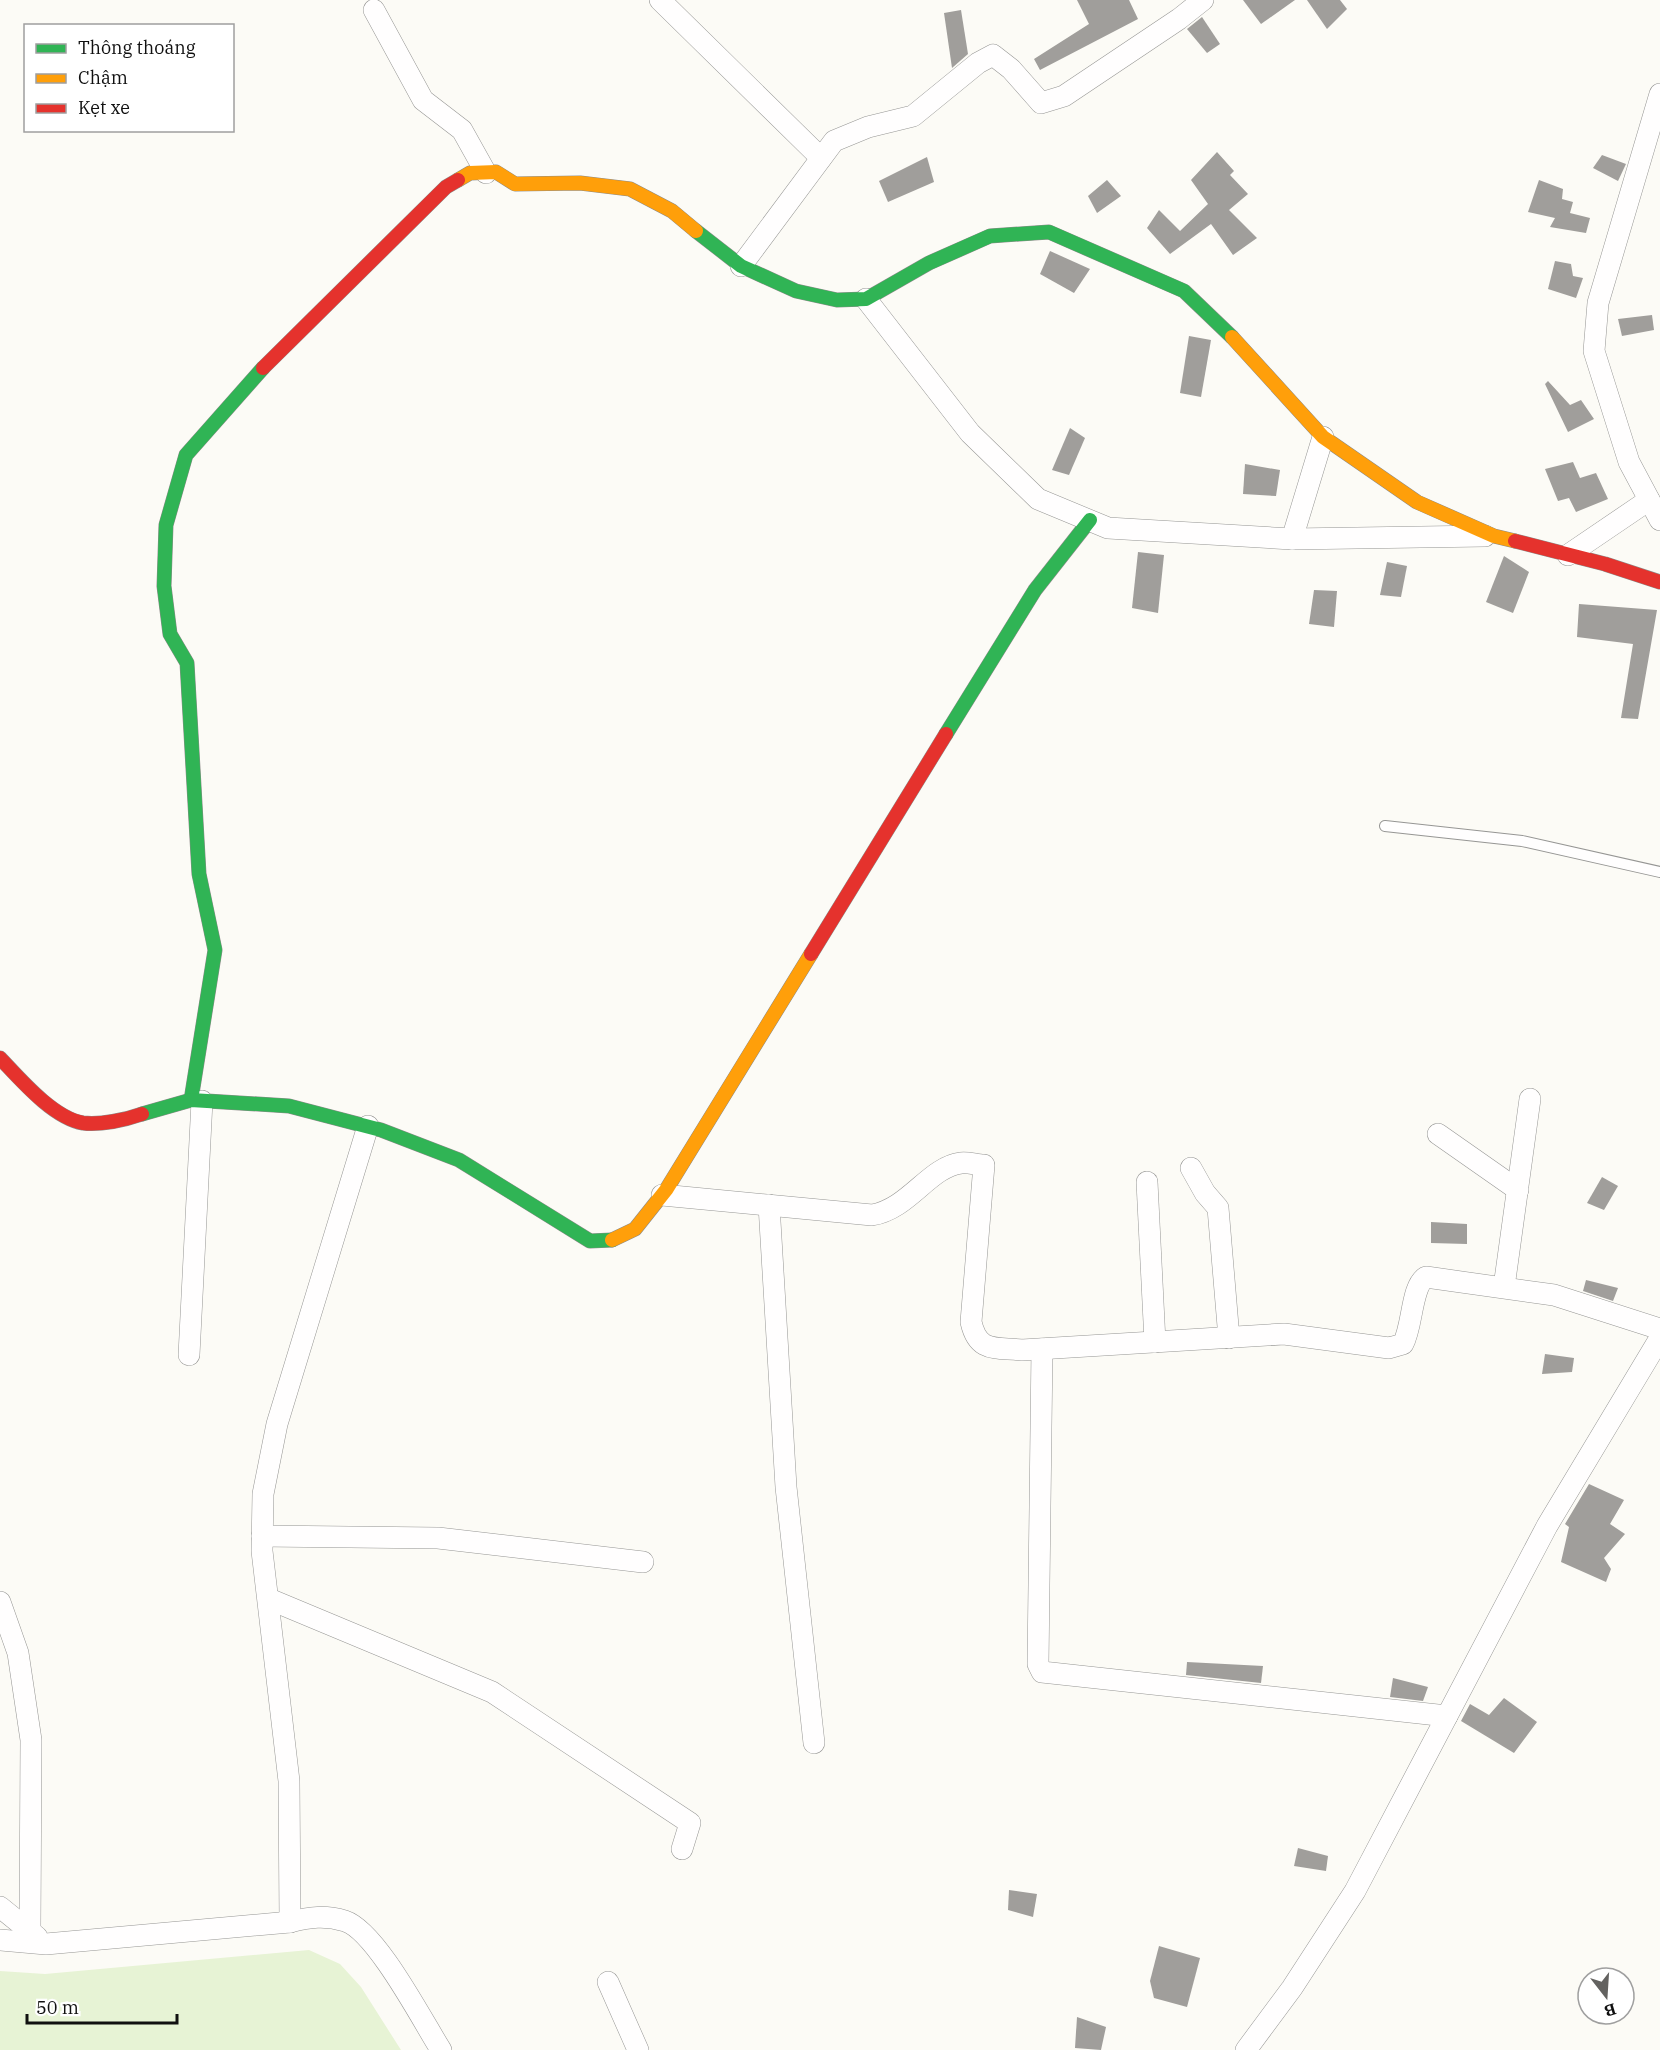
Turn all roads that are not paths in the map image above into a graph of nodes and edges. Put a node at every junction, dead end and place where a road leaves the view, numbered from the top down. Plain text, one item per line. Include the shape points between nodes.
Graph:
1 (660, 0) edge
2 (1203, 0) edge
3 (374, 10) dead end
4 (1660, 94) edge
5 (821, 158) junction
6 (486, 173) junction
7 (741, 266) junction
8 (866, 299) junction
9 (1323, 437) junction
10 (1649, 500) junction
11 (1090, 520) junction
12 (1660, 520) edge
13 (1494, 536) junction
14 (1292, 539) junction
15 (1568, 555) junction
16 (1660, 582) edge
17 (1385, 826) dead end
18 (1660, 872) edge
19 (0, 1058) edge
20 (1530, 1099) dead end
21 (196, 1100) junction
22 (368, 1126) junction
23 (1438, 1134) dead end
24 (1191, 1168) dead end
25 (1147, 1182) dead end
26 (1518, 1190) junction
27 (662, 1195) junction
28 (769, 1205) junction
29 (1504, 1287) junction
30 (1660, 1329) edge
31 (1229, 1338) junction
32 (1660, 1338) edge
33 (1155, 1342) junction
34 (1042, 1349) junction
35 (189, 1355) dead end
36 (262, 1536) junction
37 (643, 1562) dead end
38 (269, 1599) junction
39 (0, 1602) edge
40 (1447, 1716) junction
41 (814, 1743) dead end
42 (682, 1849) dead end
43 (0, 1907) edge
44 (290, 1922) junction
45 (38, 1938) junction
46 (0, 1940) edge
47 (608, 1982) dead end
48 (441, 2050) edge
49 (638, 2050) edge
50 (1246, 2050) edge

1 - 5 street
2 - 5 street via 1064,96 1041,103 993,55 913,116 868,127 834,141
3 - 6 street via 423,100 462,130
4 - 10 street via 1598,303 1594,351 1629,462
5 - 7 street
6 - 7 street via 496,172 515,184 580,183 630,189 672,211
6 - 21 street via 470,173 446,187 241,390 186,455 166,525 164,586 170,634 187,663 199,873 215,950
7 - 8 street via 796,291 837,300
8 - 9 street via 929,263 990,236 1049,232 1184,291 1228,332
8 - 11 street via 970,433 1038,499
9 - 13 street via 1417,502
9 - 14 street
10 - 12 street
10 - 15 street
11 - 14 street via 1108,528
11 - 27 street via 1035,590
13 - 14 street
13 - 15 street
15 - 16 street
17 - 18 lane via 1522,841
19 - 21 street via 67,1118 84,1123 127,1119
20 - 26 street
21 - 22 street via 289,1106
21 - 35 street
22 - 27 street via 459,1160 590,1241 611,1244 631,1234
22 - 36 street via 277,1424 263,1494
23 - 26 street
24 - 31 street via 1218,1208
25 - 33 street
26 - 29 street
27 - 28 street
28 - 34 street via 872,1215 887,1213 946,1167 961,1163 984,1166 971,1322 974,1338 985,1347
28 - 41 street via 786,1487
29 - 30 street via 1554,1294
29 - 31 street via 1426,1277 1417,1285 1410,1332 1403,1344 1389,1348 1284,1334
31 - 33 street
32 - 40 street via 1547,1527
33 - 34 street
34 - 40 street via 1038,1664 1042,1672
36 - 37 street via 438,1538
36 - 38 street
38 - 42 street via 492,1692 690,1823
38 - 44 street via 289,1780
39 - 45 street via 18,1653 31,1740
40 - 50 street via 1355,1891
43 - 45 street
44 - 45 street
44 - 48 street via 319,1915 347,1922 370,1937
45 - 46 street
47 - 49 street

